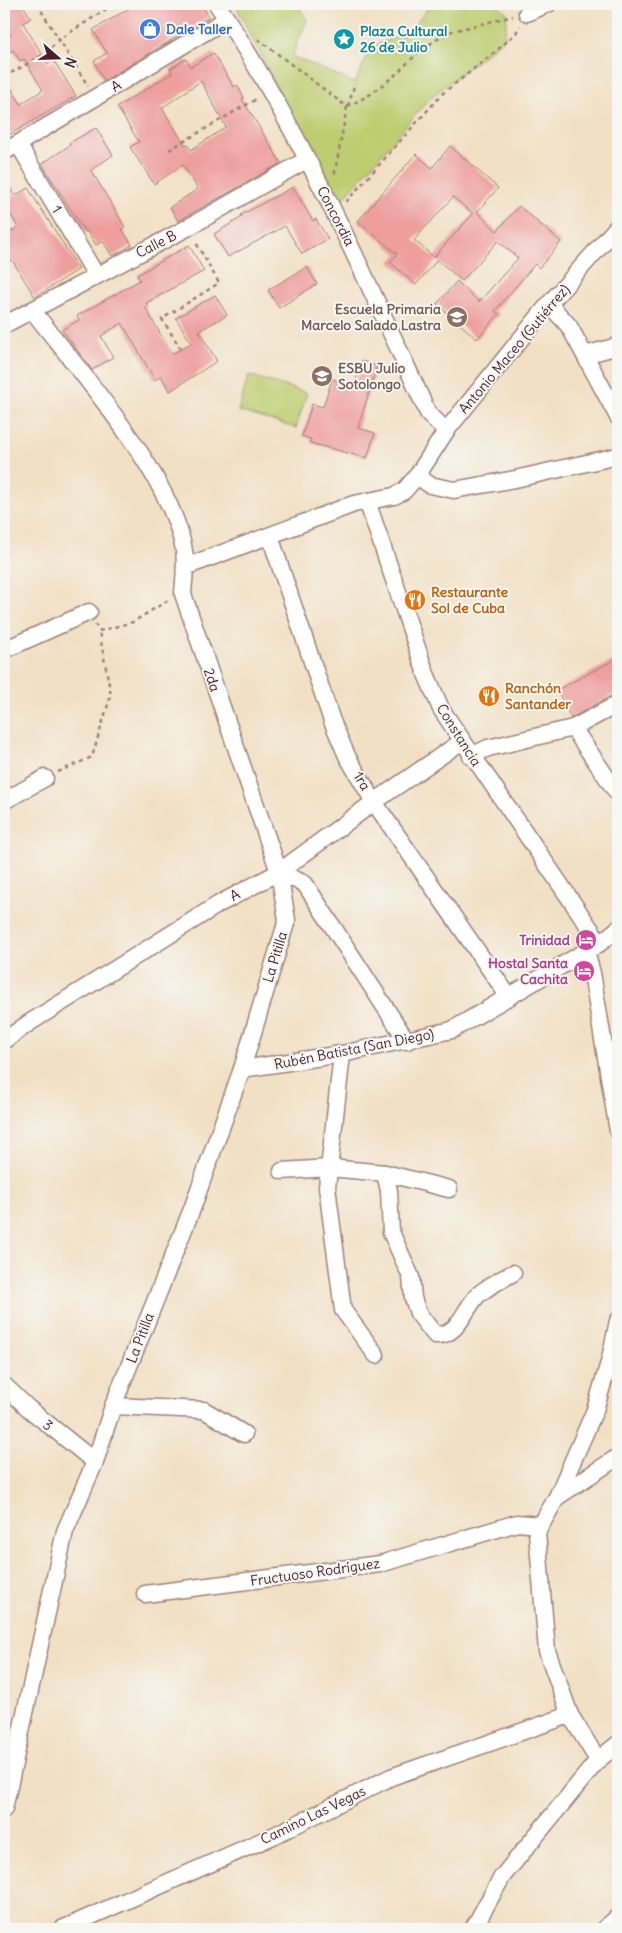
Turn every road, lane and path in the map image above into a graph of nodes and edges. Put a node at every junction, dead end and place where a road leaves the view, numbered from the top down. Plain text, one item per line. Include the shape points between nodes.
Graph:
1 (37, 4) edge
2 (114, 4) edge
3 (217, 4) edge
4 (548, 4) edge
5 (527, 14) junction
6 (227, 19) junction
7 (60, 39) junction
8 (240, 40) junction
9 (4, 77) edge
10 (355, 83) dead end
11 (270, 91) junction
12 (95, 98) junction
13 (348, 107) junction
14 (11, 148) edge
15 (169, 150) dead end
16 (306, 160) junction
17 (326, 194) junction
18 (336, 213) junction
19 (618, 226) edge
20 (187, 228) junction
21 (96, 275) junction
22 (550, 304) junction
23 (33, 311) junction
24 (4, 325) edge
25 (618, 346) edge
26 (181, 349) dead end
27 (585, 355) junction
28 (618, 417) edge
29 (446, 431) junction
30 (618, 456) edge
31 (417, 476) junction
32 (367, 501) junction
33 (270, 536) junction
34 (185, 567) junction
35 (183, 594) junction
36 (89, 612) joint
37 (99, 631) junction
38 (4, 650) edge
39 (618, 704) edge
40 (573, 728) junction
41 (461, 742) junction
42 (471, 756) junction
43 (45, 778) joint
44 (618, 794) edge
45 (4, 801) edge
46 (374, 802) junction
47 (279, 872) junction
48 (618, 929) edge
49 (593, 947) junction
50 (509, 997) junction
51 (4, 1041) edge
52 (407, 1041) junction
53 (342, 1054) junction
54 (242, 1069) junction
55 (618, 1131) edge
56 (329, 1168) junction
57 (282, 1171) dead end
58 (386, 1173) junction
59 (449, 1189) dead end
60 (513, 1273) dead end
61 (618, 1322) edge
62 (376, 1355) dead end
63 (4, 1385) edge
64 (113, 1406) junction
65 (244, 1434) dead end
66 (618, 1457) edge
67 (94, 1462) junction
68 (557, 1497) junction
69 (540, 1525) junction
70 (145, 1594) dead end
71 (570, 1714) junction
72 (618, 1744) edge
73 (598, 1760) junction
74 (4, 1809) edge
75 (618, 1917) edge
76 (62, 1929) edge
77 (473, 1929) edge
78 (604, 1929) edge

1 - 7 path
2 - 7 path
3 - 6 street, Concordia
4 - 5 street
5 - 13 path via 449,32 422,49 371,94
5 - 18 path via 516,33 442,94
6 - 8 street, Concordia
6 - 12 street, A
7 - 9 path via 46,53
7 - 12 path
8 - 11 street, Concordia
8 - 13 path via 257,38
10 - 13 path
11 - 15 path
11 - 16 street, Concordia
12 - 14 street, A
13 - 17 path via 333,183
14 - 21 street, 1
16 - 17 street, Concordia
16 - 20 street, Calle B
17 - 18 street, Concordia
18 - 29 street, Concordia via 428,413
19 - 22 street, Antonio Maceo (Gutiérrez)
20 - 21 street, Calle B
20 - 26 path via 219,282 162,319
21 - 23 street, Calle B
22 - 27 street via 569,326
22 - 29 street, Antonio Maceo (Gutiérrez)
23 - 24 street, Calle B
23 - 34 street, 2da via 146,464 174,515 184,546
25 - 27 street
27 - 28 street
29 - 31 street, Antonio Maceo (Gutiérrez)
30 - 31 street via 454,490 430,485
31 - 32 street, Antonio Maceo (Gutiérrez) via 399,493
32 - 33 street, Antonio Maceo (Gutiérrez)
32 - 41 street, Constancia via 426,674 441,709
33 - 34 street, Antonio Maceo (Gutiérrez)
33 - 46 street, 1ra via 332,720 347,756
34 - 35 street, 2da
35 - 37 path via 133,622
35 - 47 street, 2da
36 - 37 path
36 - 38 street
37 - 43 path via 111,695 92,757
39 - 40 street
40 - 42 street via 488,748
40 - 44 street
41 - 42 street, Constancia
41 - 46 street, A
42 - 49 street, Constancia
43 - 45 street
46 - 47 street, A
46 - 50 street, 1ra
47 - 51 street, A via 219,904
47 - 52 street via 306,884
47 - 54 street, La Pitilla via 287,920
48 - 49 street, Rubén Batista (San Diego)
49 - 50 street, Rubén Batista (San Diego)
49 - 55 street, Constancia via 592,973
50 - 52 street, Rubén Batista (San Diego) via 452,1030
52 - 53 street, Rubén Batista (San Diego)
53 - 54 street, Rubén Batista (San Diego)
53 - 56 street
54 - 64 street, La Pitilla via 192,1209
56 - 57 street
56 - 58 street
56 - 62 street via 327,1187 343,1310
58 - 59 street
58 - 60 street via 391,1232 411,1277 418,1313 435,1335 444,1336 454,1330 479,1295
61 - 68 street via 595,1410
63 - 67 street, 3
64 - 65 street via 204,1410
64 - 67 street, La Pitilla
66 - 68 street
67 - 74 street, La Pitilla via 65,1531
68 - 69 street
69 - 70 street, Fructuoso Rodríguez via 517,1523 380,1564
69 - 71 street via 537,1532 547,1651
71 - 73 street
71 - 76 street, Camino Las Vegas via 391,1777 273,1836
72 - 73 street
73 - 77 street via 502,1877
75 - 78 street

